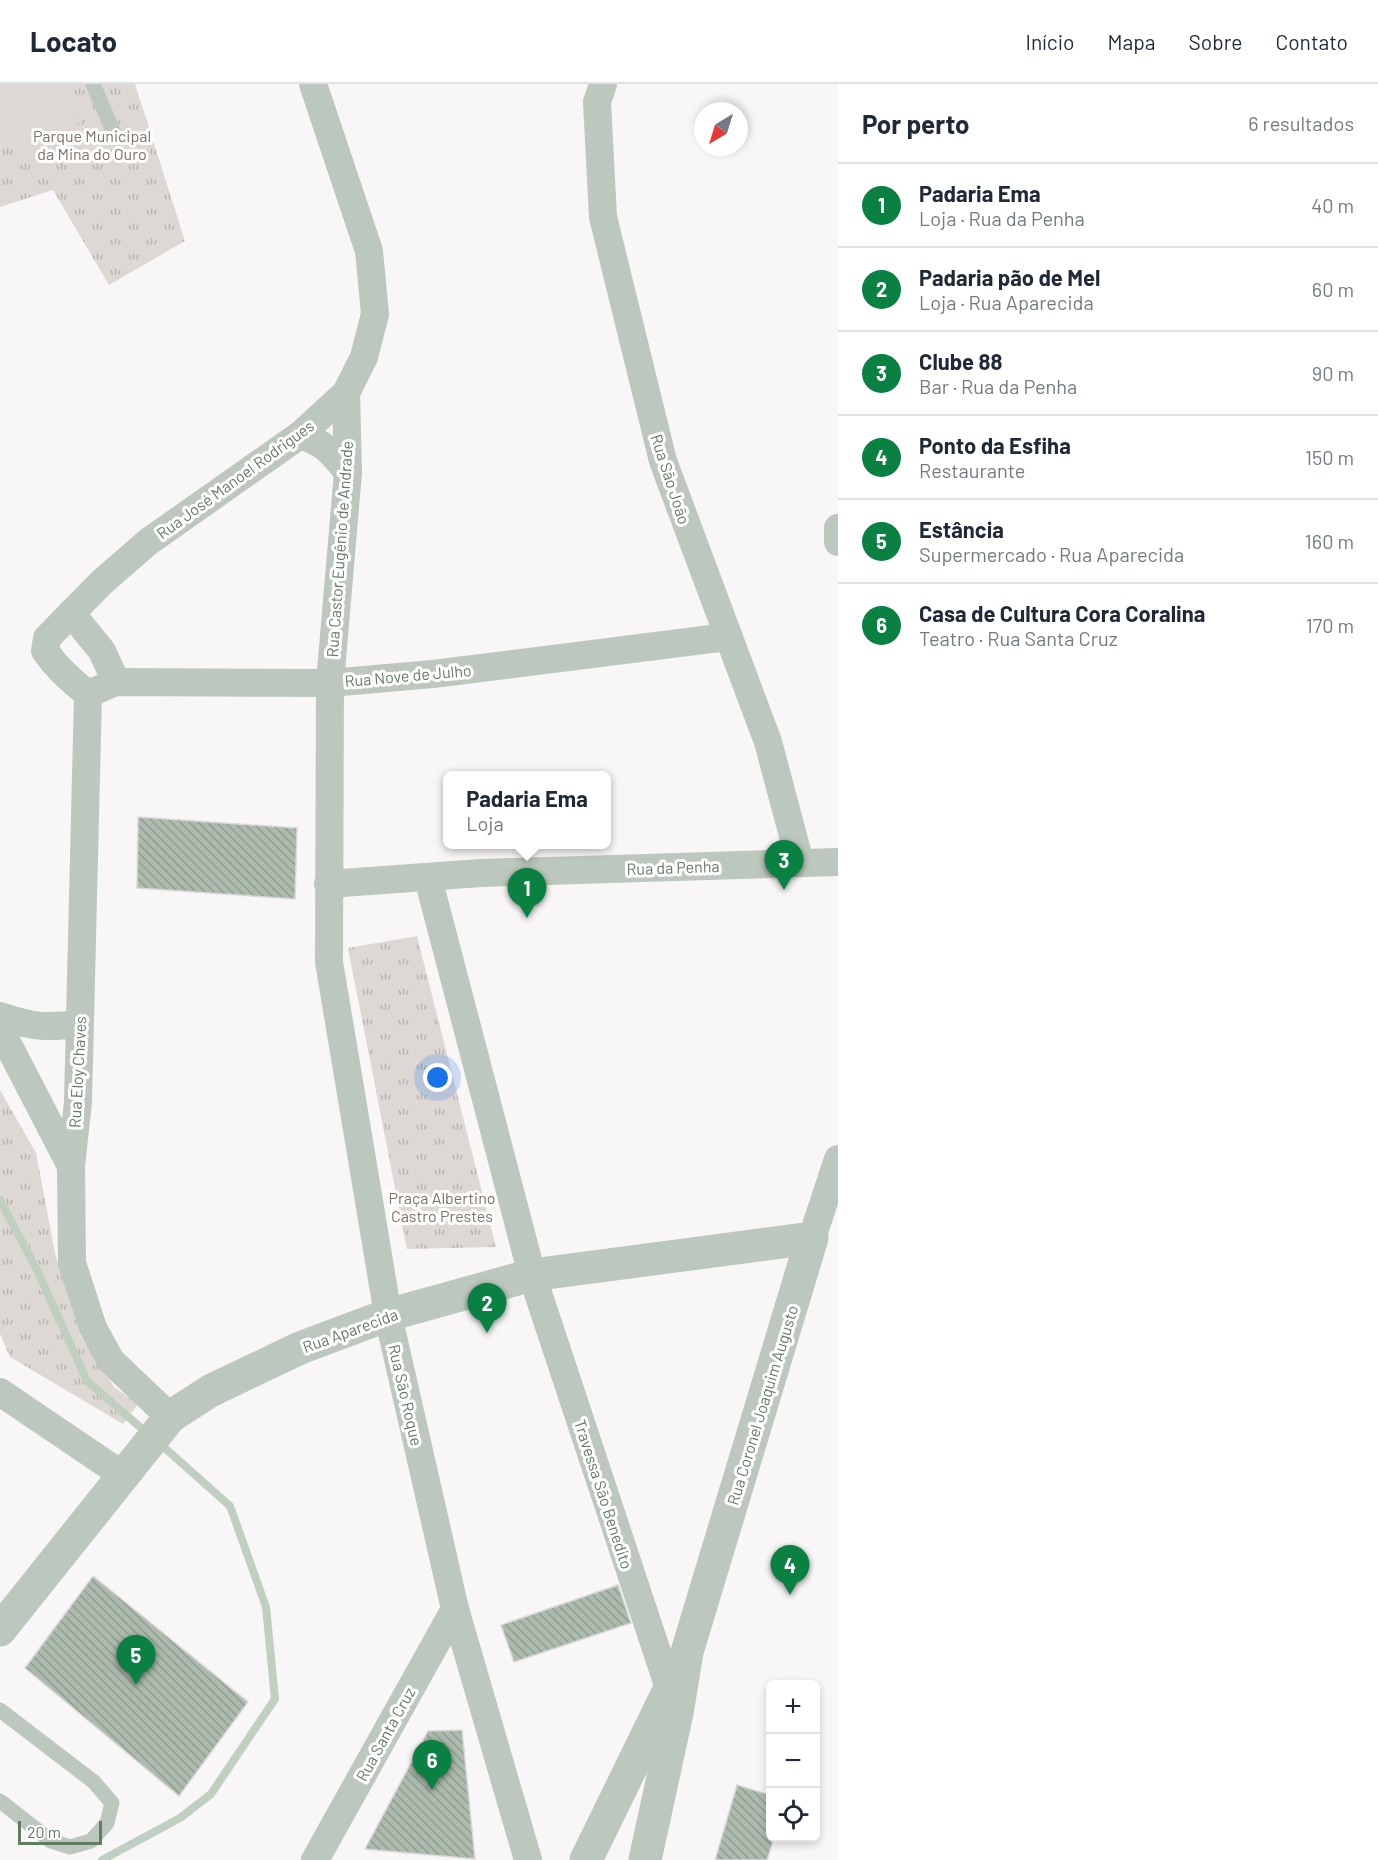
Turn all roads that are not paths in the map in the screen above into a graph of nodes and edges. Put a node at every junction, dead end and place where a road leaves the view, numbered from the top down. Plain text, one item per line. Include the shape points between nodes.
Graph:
1 (93, 84) edge
2 (313, 84) edge
3 (603, 84) edge
4 (113, 131) dead end
5 (346, 393) junction
6 (300, 435) junction
7 (348, 472) junction
8 (838, 528) edge
9 (838, 542) edge
10 (71, 613) junction
11 (727, 637) junction
12 (116, 682) junction
13 (330, 683) junction
14 (88, 694) junction
15 (800, 862) junction
16 (838, 862) edge
17 (428, 878) junction
18 (328, 885) junction
19 (0, 1016) edge
20 (80, 1024) junction
21 (0, 1029) edge
22 (838, 1159) edge
23 (71, 1166) junction
24 (812, 1238) junction
25 (532, 1275) junction
26 (388, 1315) junction
27 (0, 1392) edge
28 (170, 1417) junction
29 (131, 1467) junction
30 (455, 1609) junction
31 (0, 1630) edge
32 (673, 1701) junction
33 (0, 1710) edge
34 (0, 1801) edge
35 (315, 1860) edge
36 (528, 1860) edge
37 (586, 1860) edge
38 (645, 1860) edge

1 - 4 lane
2 - 5 street, Rua José Manoel Rodrigues via 369,250 375,314 364,357
3 - 11 street, Rua São João via 597,102 603,217 663,461
5 - 6 street, Rua José Manoel Rodrigues
5 - 7 street, Rua Castor Eugênio de Andrade
6 - 7 street via 328,448
6 - 10 street, Rua José Manoel Rodrigues via 148,542
7 - 13 street, Rua Castor Eugênio de Andrade
8 - 9 street
10 - 12 street via 102,651
10 - 14 street, Rua José Manoel Rodrigues via 47,638 45,651
11 - 13 street, Rua Nove de Julho via 434,674
11 - 15 street, Rua São João via 768,742
12 - 13 street, Rua Nove de Julho
12 - 14 street, Rua Nove de Julho
13 - 18 street, Rua Castor Eugênio de Andrade
14 - 20 street, Rua Eloy Chaves
15 - 16 street, Rua da Penha
15 - 17 street, Rua da Penha
17 - 18 street, Rua da Penha
17 - 25 street
18 - 26 street, Rua São Roque via 329,962
19 - 20 street via 30,1026
20 - 23 street, Rua Eloy Chaves
21 - 23 street
22 - 24 street, Rua Coronel Joaquim Augusto
23 - 28 street, Rua Eloy Chaves via 72,1263 93,1328 111,1361
24 - 25 street, Rua Aparecida
24 - 32 street, Rua Coronel Joaquim Augusto
25 - 26 street, Rua Aparecida
25 - 32 street, Travessa São Benedito
26 - 28 street, Rua Aparecida via 300,1348 210,1390
26 - 30 street, Rua São Roque
27 - 29 street
28 - 29 street, Rua Aparecida
29 - 31 street, Rua Aparecida
30 - 35 street, Rua Santa Cruz
30 - 36 street, Rua São Roque
32 - 37 street, Rua Coronel Joaquim Augusto
32 - 38 street, Rua Coronel Joaquim Augusto
33 - 34 lane via 94,1782 112,1803 107,1823 91,1841 70,1847 51,1841

